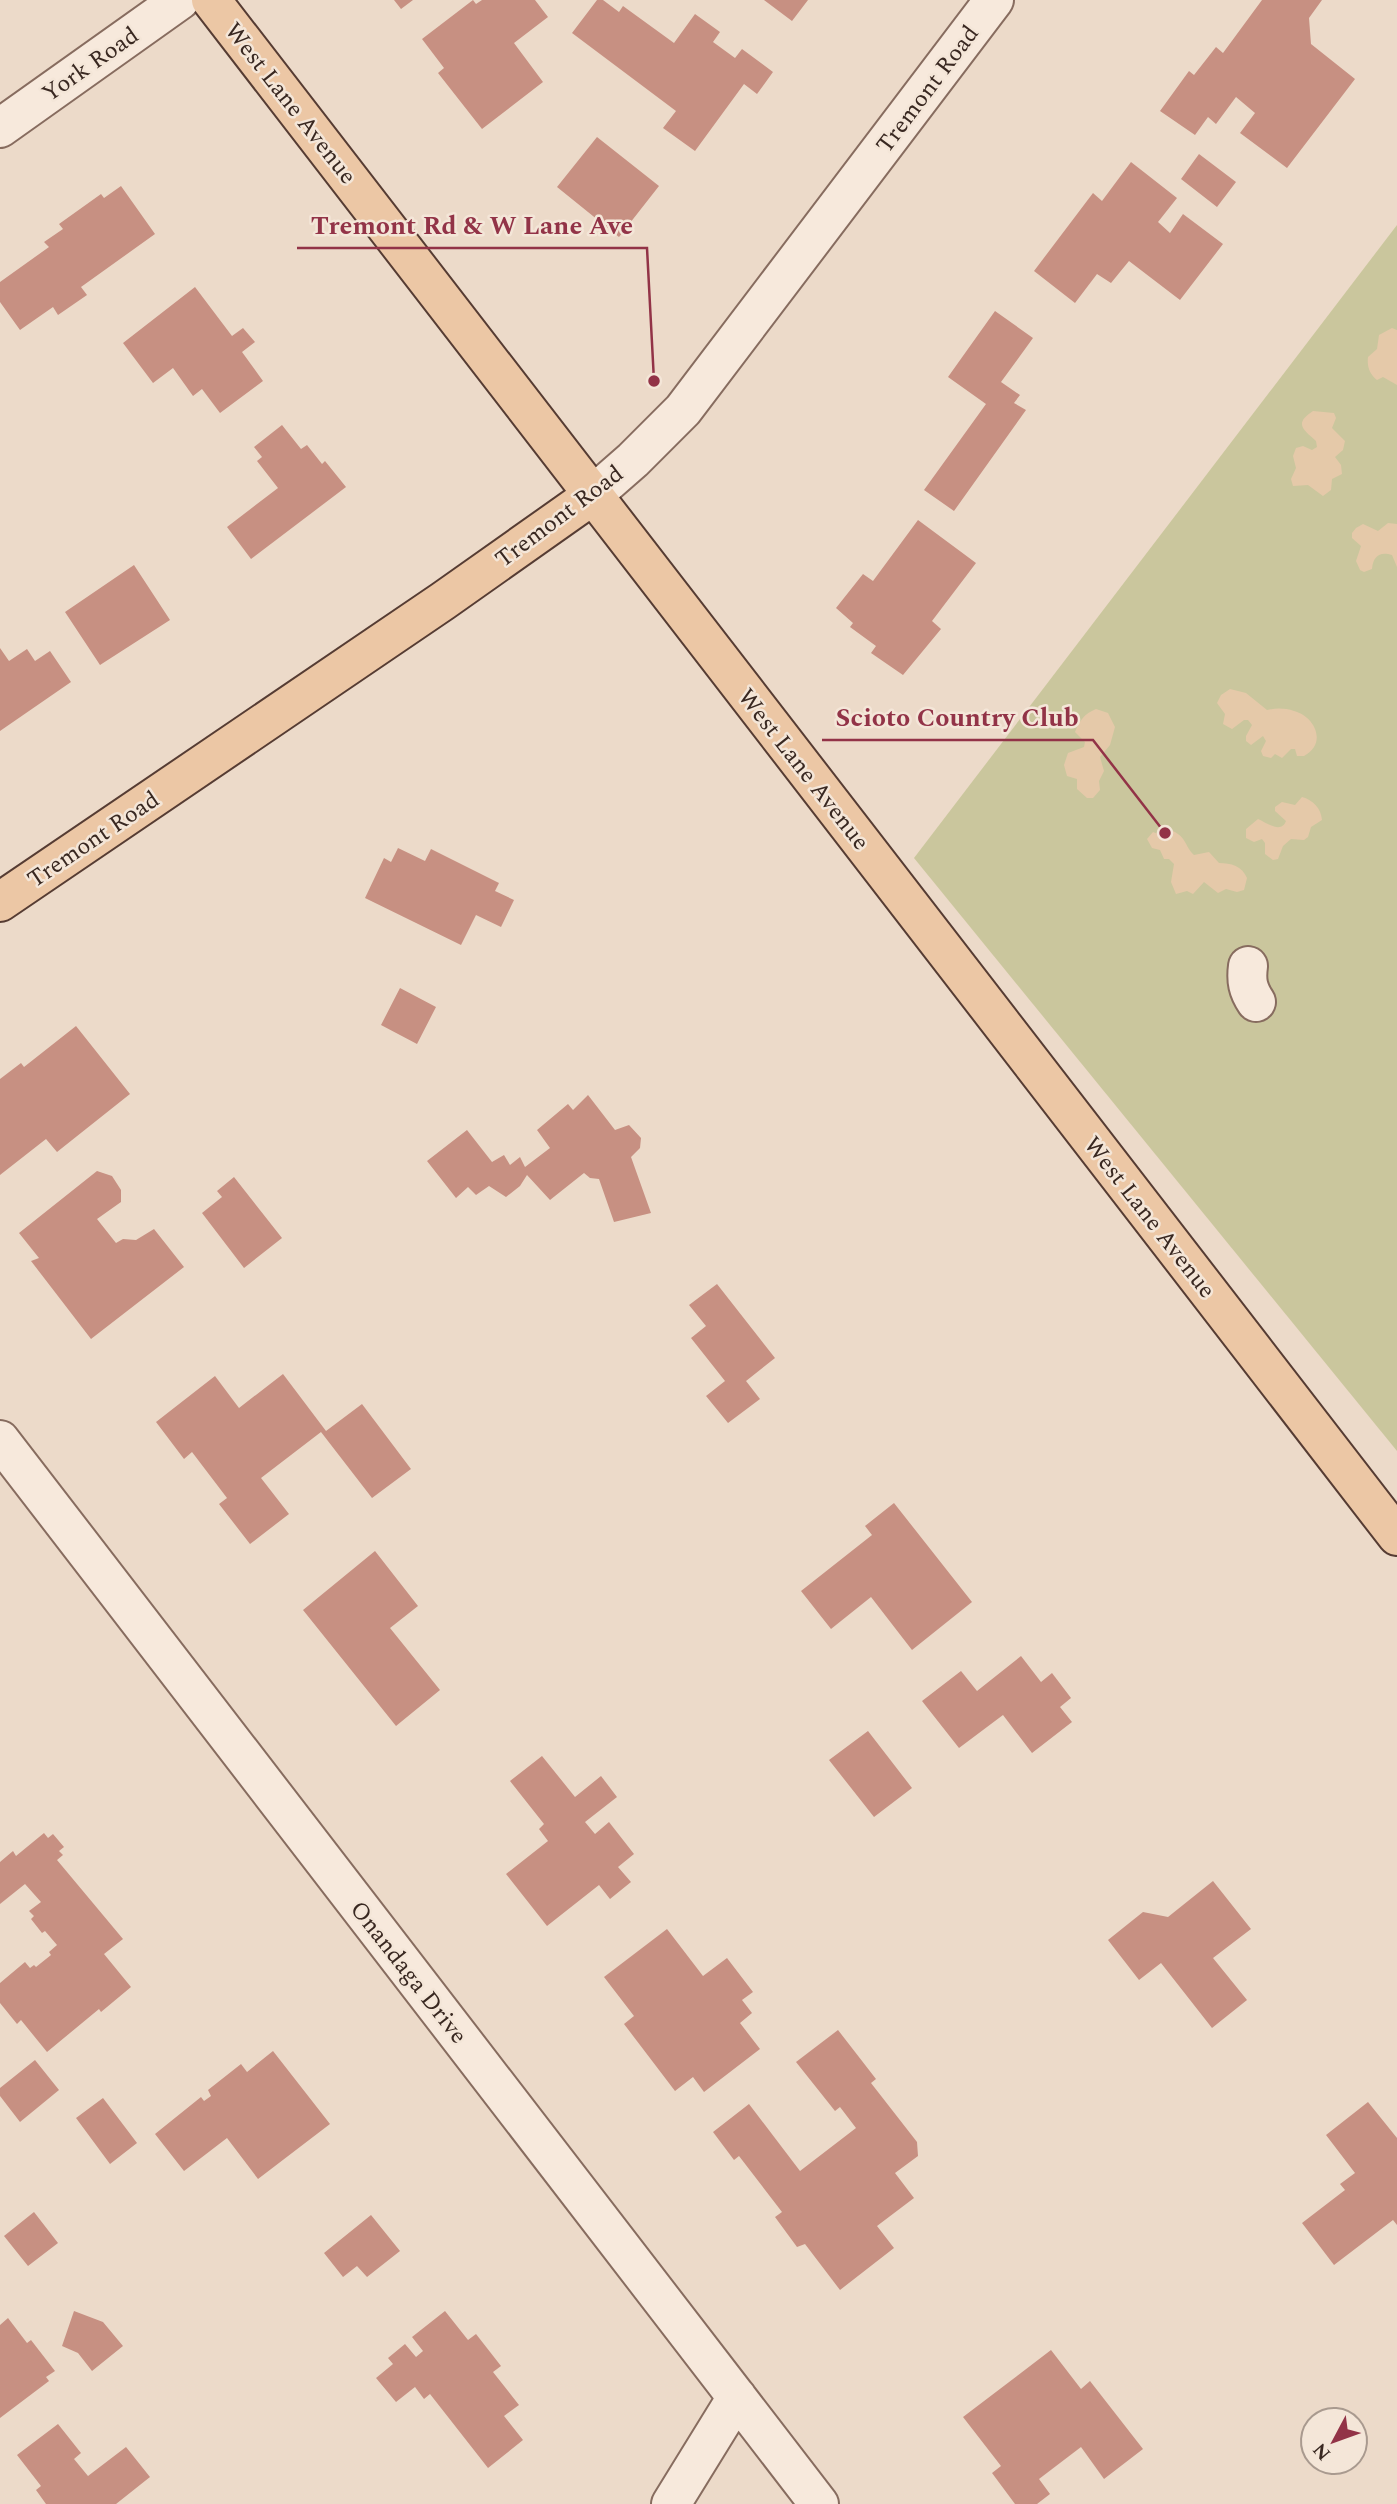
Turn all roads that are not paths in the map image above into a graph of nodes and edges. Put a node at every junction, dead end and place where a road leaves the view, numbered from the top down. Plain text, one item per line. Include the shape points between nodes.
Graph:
1 (180, 0) edge
2 (211, 0) edge
3 (994, 0) edge
4 (0, 128) edge
5 (593, 495) junction
6 (0, 902) edge
7 (0, 1440) edge
8 (1397, 1536) edge
9 (737, 2397) junction
10 (671, 2504) edge
11 (819, 2504) edge

1 - 4 street, York Road
2 - 5 main road, West Lane Avenue
3 - 5 street, Tremont Road via 683,410
5 - 6 main road, Tremont Road
5 - 8 main road, West Lane Avenue
7 - 9 street, Onandaga Drive
9 - 10 street
9 - 11 street, Onandaga Drive

